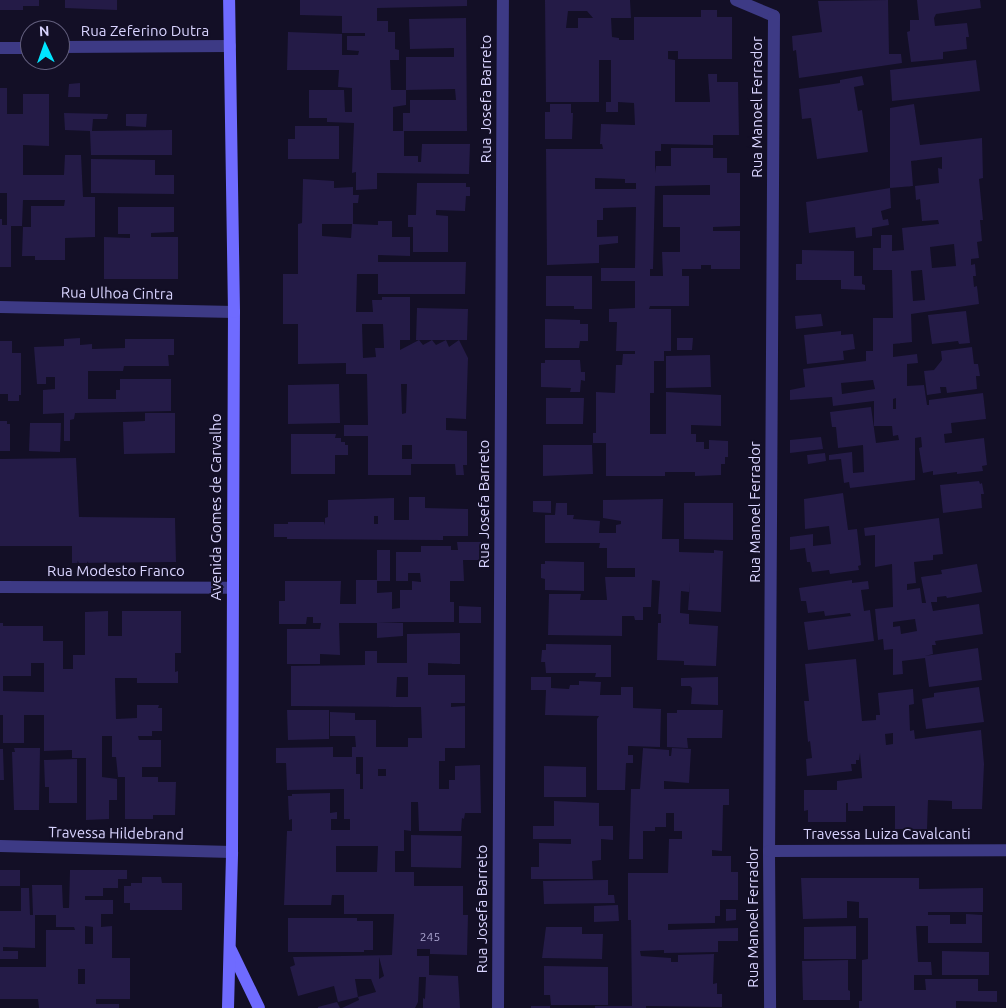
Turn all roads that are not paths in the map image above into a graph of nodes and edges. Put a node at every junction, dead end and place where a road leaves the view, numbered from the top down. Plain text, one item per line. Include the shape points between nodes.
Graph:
1 (229, 0) edge
2 (502, 0) edge
3 (736, 0) edge
4 (230, 46) junction
5 (70, 47) edge
6 (0, 48) edge
7 (20, 48) edge
8 (0, 307) edge
9 (234, 312) junction
10 (0, 587) edge
11 (231, 588) junction
12 (0, 846) edge
13 (1006, 850) edge
14 (769, 851) junction
15 (232, 852) junction
16 (230, 948) junction
17 (228, 1008) edge
18 (259, 1008) edge
19 (498, 1008) edge
20 (770, 1008) edge

1 - 4 street, Avenida Gomes de Carvalho
2 - 19 street, Rua Josefa Barreto
3 - 14 street, Rua Manoel Ferrador via 774,16
4 - 5 street, Rua Zeferino Dutra
4 - 9 street, Avenida Gomes de Carvalho
6 - 7 street
8 - 9 street, Rua Ulhoa Cintra
9 - 11 street, Avenida Gomes de Carvalho
10 - 11 street, Rua Modesto Franco
11 - 15 street, Avenida Gomes de Carvalho
12 - 15 street, Travessa Hildebrand
13 - 14 street, Travessa Luiza Cavalcanti
14 - 20 street, Rua Manoel Ferrador
15 - 16 street, Avenida Gomes de Carvalho
16 - 17 street
16 - 18 street, Avenida Gomes de Carvalho

